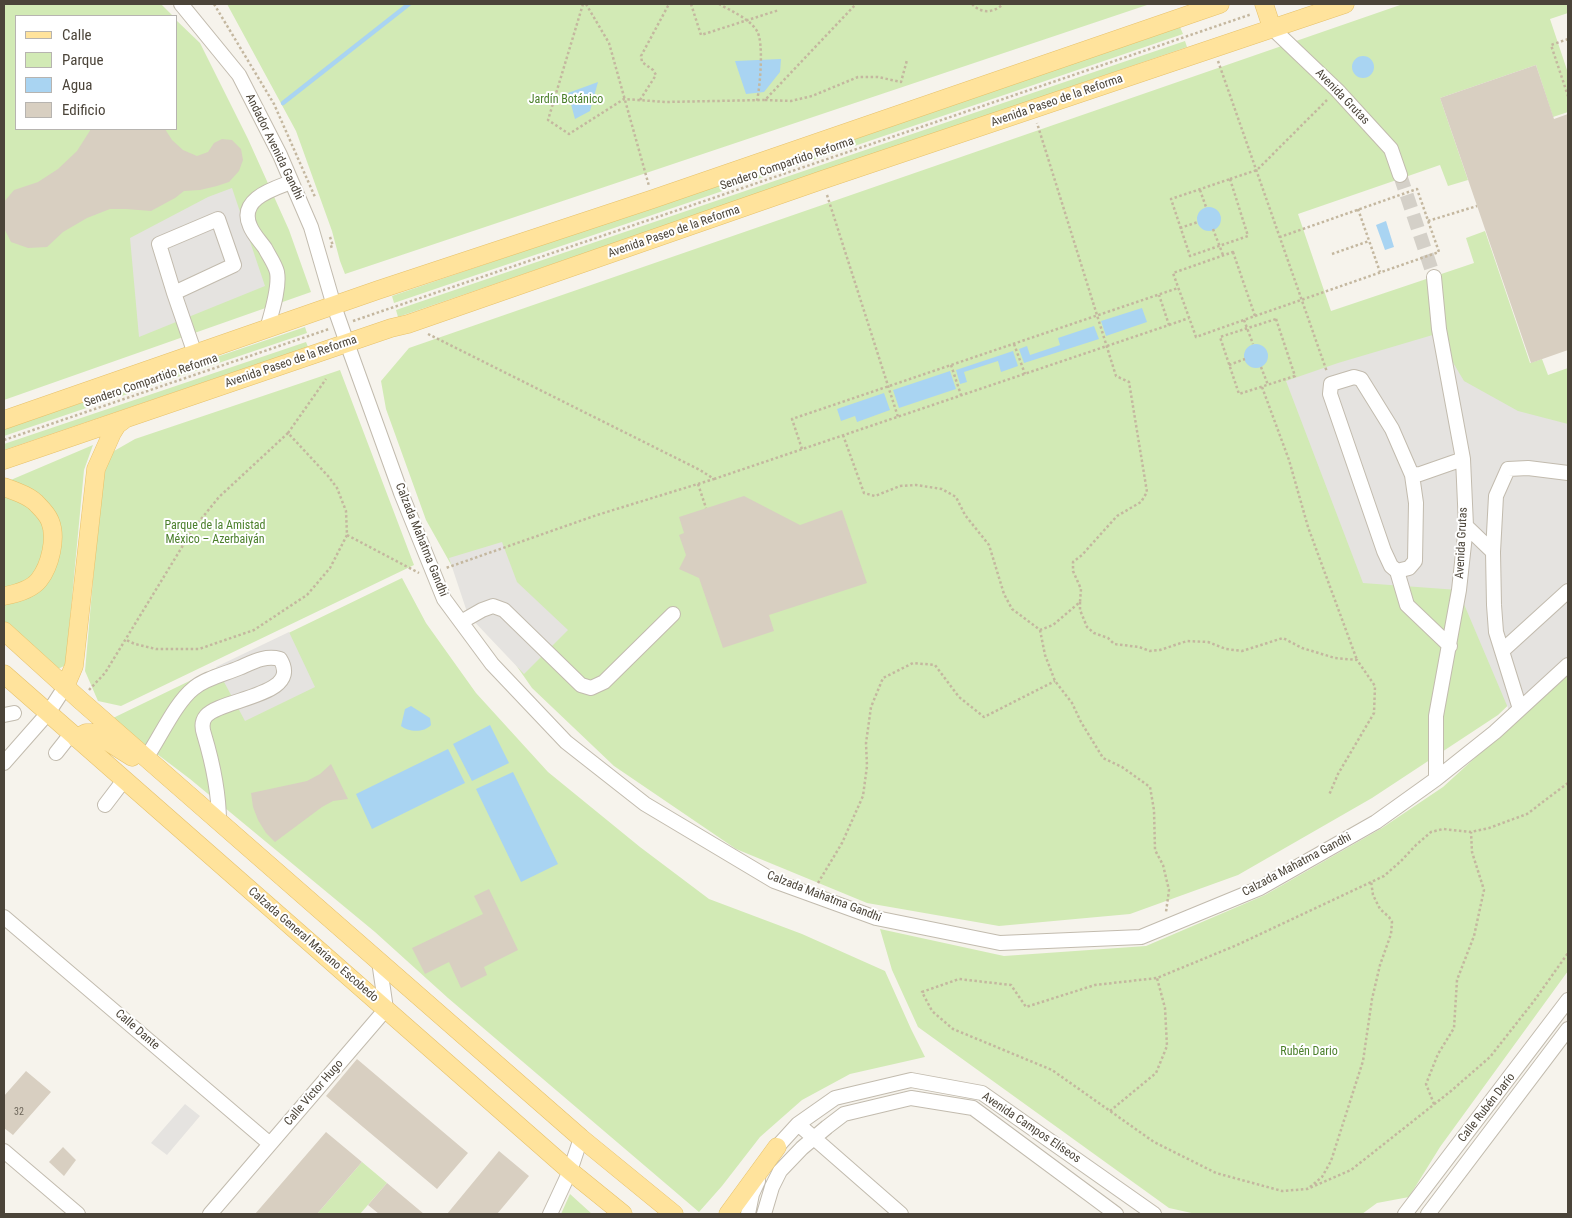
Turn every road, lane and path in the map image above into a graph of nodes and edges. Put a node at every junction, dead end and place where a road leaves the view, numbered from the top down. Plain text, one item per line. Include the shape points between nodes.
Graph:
1 (181, 4) edge
2 (584, 4) edge
3 (669, 4) edge
4 (691, 4) edge
5 (719, 4) edge
6 (856, 4) edge
7 (972, 4) edge
8 (1003, 4) edge
9 (1220, 4) edge
10 (1344, 4) edge
11 (1259, 8) edge
12 (779, 10) dead end
13 (747, 20) junction
14 (1206, 24) dead end
15 (1272, 28) junction
16 (1208, 30) junction
17 (1568, 39) edge
18 (1214, 48) junction
19 (907, 60) dead end
20 (1337, 90) junction
21 (1568, 96) edge
22 (624, 99) junction
23 (640, 100) junction
24 (757, 100) junction
25 (765, 100) junction
26 (1033, 109) junction
27 (1256, 170) junction
28 (1400, 175) tunnel mouth
29 (1230, 179) junction
30 (822, 180) junction
31 (291, 182) junction
32 (1200, 190) junction
33 (653, 199) junction
34 (1477, 206) dead end
35 (1206, 207) dead end
36 (1358, 210) junction
37 (1428, 221) junction
38 (1198, 222) dead end
39 (1180, 228) junction
40 (1213, 229) dead end
41 (1280, 237) junction
42 (1370, 241) junction
43 (1219, 246) junction
44 (1332, 254) dead end
45 (1223, 255) junction
46 (1380, 272) junction
47 (1434, 277) tunnel mouth
48 (1178, 288) junction
49 (174, 294) junction
50 (1159, 295) junction
51 (1301, 299) junction
52 (383, 305) dead end
53 (334, 306) junction
54 (385, 310) junction
55 (386, 315) dead end
56 (1097, 316) junction
57 (1255, 316) junction
58 (1189, 318) junction
59 (356, 320) dead end
60 (1244, 320) junction
61 (408, 324) junction
62 (1169, 325) junction
63 (1248, 328) junction
64 (267, 329) junction
65 (320, 332) dead end
66 (348, 343) junction
67 (1014, 344) junction
68 (1254, 344) dead end
69 (1106, 347) junction
70 (195, 354) junction
71 (1245, 359) dead end
72 (951, 365) junction
73 (1229, 365) junction
74 (1261, 366) dead end
75 (1024, 374) junction
76 (326, 379) dead end
77 (1331, 384) junction
78 (1268, 385) junction
79 (888, 386) junction
80 (1262, 387) junction
81 (961, 396) junction
82 (127, 417) junction
83 (898, 417) junction
84 (4, 420) edge
85 (288, 433) junction
86 (843, 435) junction
87 (4, 440) edge
88 (802, 449) junction
89 (1462, 459) junction
90 (4, 460) edge
91 (1568, 472) edge
92 (1412, 474) junction
93 (714, 479) junction
94 (698, 484) junction
95 (4, 487) edge
96 (706, 508) dead end
97 (1466, 526) junction
98 (346, 535) junction
99 (1493, 552) junction
100 (1398, 571) junction
101 (433, 572) junction
102 (1568, 591) edge
103 (4, 596) edge
104 (1080, 602) junction
105 (672, 614) dead end
106 (461, 622) junction
107 (1040, 630) junction
108 (4, 632) edge
109 (126, 640) junction
110 (1450, 646) junction
111 (1502, 651) junction
112 (1357, 660) junction
113 (1568, 665) edge
114 (4, 674) edge
115 (1055, 682) junction
116 (65, 687) junction
117 (88, 691) dead end
118 (1520, 709) junction
119 (48, 713) junction
120 (73, 736) junction
121 (56, 753) dead end
122 (146, 758) junction
123 (4, 763) edge
124 (1436, 779) junction
125 (124, 780) junction
126 (1568, 783) edge
127 (1328, 795) dead end
128 (105, 805) dead end
129 (219, 822) junction
130 (1472, 832) junction
131 (1371, 881) junction
132 (811, 894) junction
133 (4, 917) edge
134 (1165, 928) junction
135 (1568, 953) edge
136 (379, 961) junction
137 (1157, 978) junction
138 (1568, 1000) edge
139 (386, 1009) junction
140 (1568, 1029) edge
141 (982, 1093) junction
142 (1434, 1104) junction
143 (973, 1108) junction
144 (1110, 1111) junction
145 (798, 1124) junction
146 (581, 1138) junction
147 (813, 1138) junction
148 (270, 1144) junction
149 (777, 1147) junction
150 (4, 1151) edge
151 (570, 1171) junction
152 (1307, 1189) junction
153 (1119, 1190) junction
154 (1111, 1211) edge
155 (78, 1214) edge
156 (210, 1214) edge
157 (550, 1214) edge
158 (623, 1214) edge
159 (674, 1214) edge
160 (728, 1214) edge
161 (748, 1214) edge
162 (764, 1214) edge
163 (901, 1214) edge
164 (1154, 1214) edge
165 (1405, 1214) edge
166 (1428, 1214) edge

1 - 31 street, Andador Avenida Gandhi via 239,75
2 - 22 path via 609,43
2 - 22 path via 548,120 569,134
3 - 23 path via 641,56 642,62 656,75
4 - 13 path via 701,34
5 - 13 path
6 - 25 path
7 - 8 path via 988,12
9 - 33 main road
10 - 15 main road, Avenida Paseo de la Reforma
11 - 15 main road
11 - 16 path, Sendero Compartido Reforma
12 - 13 path
13 - 24 path via 758,32 761,80
14 - 16 path
15 - 18 main road, Avenida Paseo de la Reforma
15 - 20 street, Avenida Grutas
16 - 54 path, Sendero Compartido Reforma
17 - 21 path via 1551,45
18 - 26 main road, Avenida Paseo de la Reforma
18 - 27 path
19 - 25 path via 901,82 858,77 798,100
20 - 27 path
20 - 28 street, Avenida Grutas via 1391,149
22 - 23 path
22 - 33 path
23 - 24 path
24 - 25 path
26 - 30 main road, Avenida Paseo de la Reforma
26 - 56 path
27 - 29 path
27 - 41 path
29 - 32 path
29 - 43 path via 1248,236
30 - 61 main road, Avenida Paseo de la Reforma
30 - 79 path
31 - 53 street, Andador Avenida Gandhi via 311,227
31 - 64 street via 257,198 250,206 248,216 250,226 277,273
32 - 35 path
32 - 39 path via 1171,199
33 - 53 main road
34 - 37 path
36 - 37 path via 1417,189
36 - 41 path
36 - 42 path
37 - 46 path via 1439,252
38 - 39 path
39 - 43 path via 1190,256
40 - 43 path
41 - 51 path
42 - 44 path
42 - 46 path
43 - 45 path
45 - 48 path via 1173,273
45 - 57 path via 1233,252
46 - 51 path
47 - 89 street, Avenida Grutas via 1439,329
48 - 50 path
48 - 58 path
49 - 49 street via 160,244 218,219 234,265
49 - 70 street
50 - 56 path
50 - 62 path
51 - 57 path
51 - 77 path
52 - 54 path
53 - 64 main road
53 - 66 street, Calzada Mahatma Gandhi
54 - 55 path
54 - 59 path, Sendero Compartido Reforma
56 - 67 path
56 - 69 path
57 - 60 path
58 - 60 path via 1196,337
58 - 62 path
60 - 63 path
61 - 66 main road, Avenida Paseo de la Reforma
61 - 93 path
62 - 69 path
63 - 68 path
63 - 73 path via 1220,338
63 - 78 path via 1276,319 1295,376
64 - 70 main road
65 - 87 path, Sendero Compartido Reforma
66 - 82 main road, Avenida Paseo de la Reforma
66 - 101 street, Calzada Mahatma Gandhi via 401,493
67 - 72 path
67 - 75 path
69 - 75 path
69 - 104 path via 1116,376 1129,382 1147,492 1141,502 1117,516 1073,562 1081,589
70 - 84 main road
71 - 73 path
72 - 79 path
72 - 81 path
73 - 80 path via 1239,394
74 - 78 path
75 - 81 path
76 - 85 path
77 - 92 street via 1354,377 1361,379 1392,429
77 - 100 street via 1330,394 1384,551 1391,566
78 - 80 path
79 - 83 path
79 - 88 path via 792,419
80 - 112 path via 1290,460 1308,527
81 - 83 path
82 - 90 main road, Avenida Paseo de la Reforma
82 - 116 main road via 112,432 96,469 74,666
83 - 86 path
85 - 98 path via 337,488 346,511
85 - 109 path via 219,497 193,529
86 - 88 path
86 - 107 path via 864,493 875,496 900,486 916,485 942,489 956,497 965,516 989,545 1012,609
88 - 93 path
89 - 92 street
89 - 97 street, Avenida Grutas
91 - 99 street via 1508,468 1496,496
92 - 100 street via 1416,503 1415,561 1409,568
93 - 94 path
94 - 96 path
94 - 101 path
95 - 103 main road via 37,503 50,521 53,543 49,562 38,581 18,593
97 - 99 street
97 - 110 street, Avenida Grutas
98 - 101 path via 418,573
98 - 109 path via 330,568 307,595 254,630 198,649 156,649
99 - 111 street via 1496,632
100 - 110 street via 1407,605
101 - 106 street, Calzada Mahatma Gandhi via 444,598
102 - 111 street
104 - 107 path via 1053,625
104 - 112 path via 1087,627 1114,644 1150,651 1187,641 1208,642 1242,651 1283,638 1302,648 1335,658
105 - 106 street via 604,682 591,688 581,685 504,610 493,606
106 - 132 street, Calzada Mahatma Gandhi via 492,664 566,742 645,804 774,881
107 - 115 path
108 - 116 main road
109 - 117 path via 106,673
110 - 124 street, Avenida Grutas via 1436,716
111 - 118 street
112 - 127 path via 1375,686 1374,713
113 - 118 street, Calzada Mahatma Gandhi
114 - 119 main road, Calzada General Mariano Escobedo
115 - 132 path via 984,717 959,697 935,664 913,663 883,678 871,707 863,796 842,843
115 - 134 path via 1072,703 1103,758 1150,786 1155,850 1170,890
116 - 119 street
116 - 122 main road
118 - 124 street, Calzada Mahatma Gandhi
119 - 120 main road, Calzada General Mariano Escobedo
119 - 123 street
120 - 121 street
120 - 122 main road via 94,733 137,760
120 - 125 main road, Calzada General Mariano Escobedo
122 - 129 main road
122 - 129 street via 184,698 194,688 259,660 271,657 280,660 284,676 279,684 211,711 204,718 202,727 218,790
124 - 134 street, Calzada Mahatma Gandhi via 1376,822 1260,888
125 - 128 street
125 - 139 main road, Calzada General Mariano Escobedo
126 - 130 path via 1527,814
129 - 136 main road
130 - 131 path via 1431,832 1384,876
130 - 142 path via 1472,852 1484,890 1474,936 1457,980 1454,1028 1438,1054 1426,1084
131 - 137 path via 1237,945
131 - 152 path via 1380,909 1392,922 1391,934 1372,999 1363,1061 1331,1161 1322,1177
132 - 134 street, Calzada Mahatma Gandhi via 876,918 1000,943 1140,936
133 - 148 street, Calle Dante
135 - 142 path via 1490,1057
136 - 139 street
136 - 146 main road
137 - 144 path via 1165,1008 1168,1046 1156,1073
137 - 144 path via 1095,986 1026,1007 1011,985 959,979 922,992 932,1010 953,1029 1052,1070
138 - 165 street, Calle Rubén Darío
139 - 148 street, Calle Víctor Hugo
139 - 151 main road, Calzada General Mariano Escobedo
140 - 166 street, Calle Rubén Darío
141 - 143 street
141 - 145 street, Avenida Campos Elíseos via 911,1080 835,1098
141 - 153 street, Avenida Campos Elíseos
142 - 152 path via 1351,1170
143 - 147 street, Avenida Campos Elíseos via 911,1098 844,1114
143 - 154 street, Avenida Campos Elíseos
144 - 152 path via 1154,1142 1216,1173 1282,1192
145 - 147 street
145 - 149 street, Avenida Campos Elíseos
146 - 151 street
146 - 159 main road
147 - 162 street, Avenida Campos Elíseos via 780,1171
147 - 163 street
148 - 156 street, Calle Víctor Hugo
149 - 160 main road
149 - 161 street, Avenida Campos Elíseos via 760,1174
150 - 155 street
151 - 157 street
151 - 158 main road, Calzada General Mariano Escobedo
153 - 154 street
153 - 164 street, Avenida Campos Elíseos

